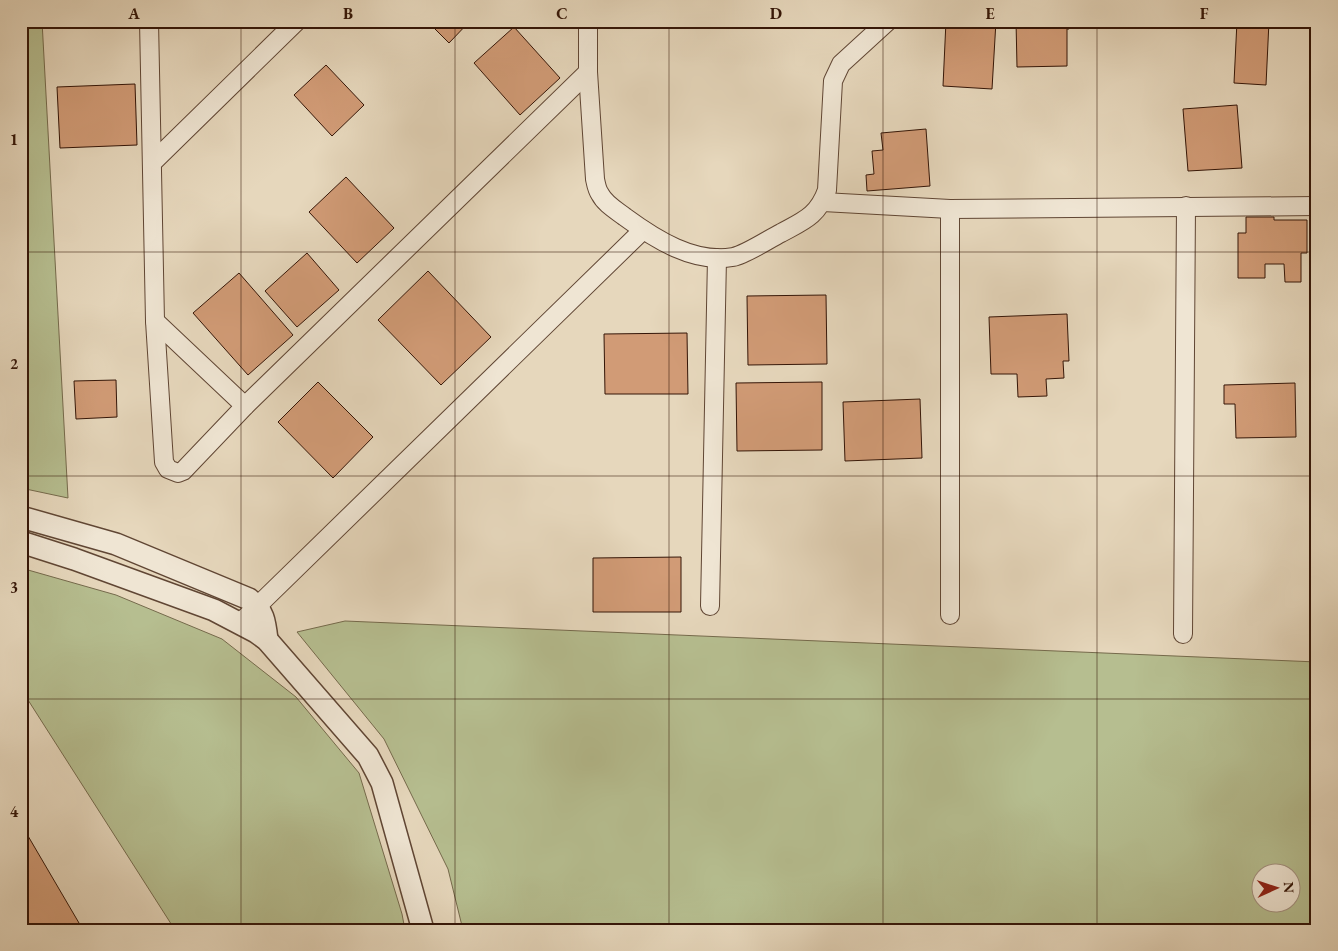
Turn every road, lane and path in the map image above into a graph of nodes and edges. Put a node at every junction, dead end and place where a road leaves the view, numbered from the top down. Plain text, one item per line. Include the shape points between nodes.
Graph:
1 (149, 21) edge
2 (297, 21) edge
3 (588, 21) edge
4 (888, 21) edge
5 (588, 72) junction
6 (153, 162) junction
7 (823, 202) junction
8 (1186, 206) junction
9 (1317, 206) edge
10 (950, 209) junction
11 (643, 230) junction
12 (717, 258) junction
13 (154, 321) junction
14 (245, 406) junction
15 (21, 516) edge
16 (21, 542) edge
17 (258, 606) junction
18 (710, 606) dead end
19 (950, 615) dead end
20 (240, 623) junction
21 (1183, 634) dead end
22 (267, 640) junction
23 (423, 930) edge

1 - 6 street
2 - 6 street
3 - 5 street
4 - 7 street via 841,64 833,81 827,190
5 - 11 street via 595,179 599,193 608,204
5 - 14 street
6 - 13 street
7 - 10 street
7 - 12 street via 806,220 735,257
8 - 9 street
8 - 10 street
8 - 21 street
10 - 19 street
11 - 12 street via 676,248
11 - 17 street
12 - 18 street
13 - 14 street
13 - 14 street via 164,462 168,470 183,471
15 - 17 street via 116,544 249,599
16 - 20 street via 198,604
17 - 20 street
17 - 22 street via 265,621
20 - 22 street
22 - 23 street via 374,766 382,782

